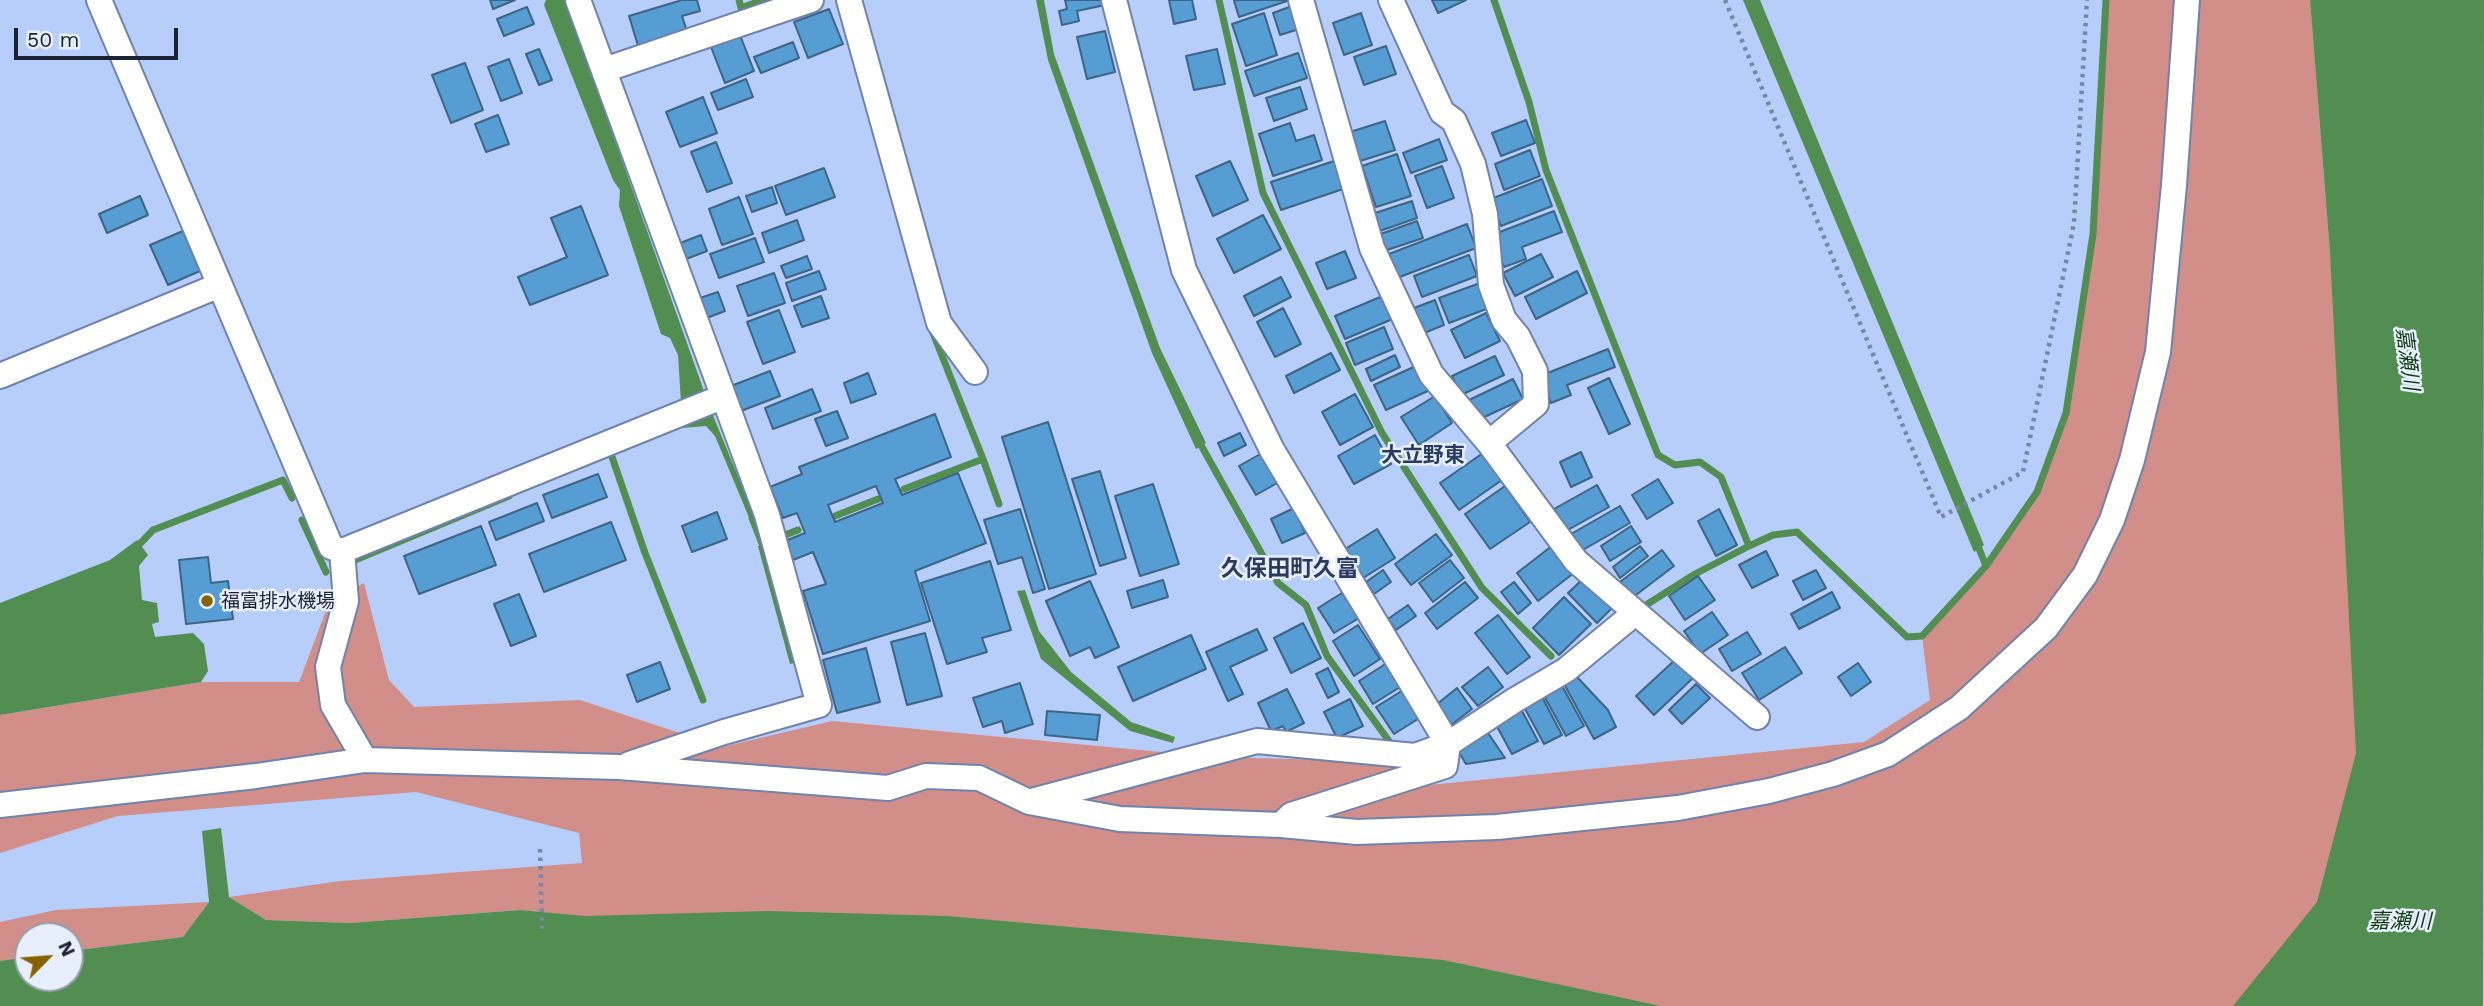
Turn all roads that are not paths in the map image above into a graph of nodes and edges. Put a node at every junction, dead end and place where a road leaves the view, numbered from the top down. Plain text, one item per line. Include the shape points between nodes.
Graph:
1 (99, 0) edge
2 (578, 0) edge
3 (811, 0) edge
4 (849, 0) edge
5 (1114, 0) edge
6 (1301, 0) edge
7 (1391, 0) edge
8 (2187, 0) edge
9 (604, 70) junction
10 (220, 285) junction
11 (975, 372) dead end
12 (0, 376) edge
13 (709, 402) junction
14 (1489, 443) junction
15 (342, 551) junction
16 (1635, 613) junction
17 (1757, 717) dead end
18 (1448, 744) junction
19 (365, 760) junction
20 (619, 767) junction
21 (1029, 802) junction
22 (0, 805) edge
23 (1281, 825) junction

1 - 10 street
2 - 9 street
3 - 9 street
4 - 11 street via 939,323
5 - 18 street via 1184,270 1272,450
6 - 14 street via 1372,248 1431,374
7 - 14 street via 1442,112 1454,121 1473,164 1485,215 1490,285 1504,320 1535,371 1536,404
8 - 23 street via 2158,352 2132,460 2112,520 2085,575 2046,628 2008,665 1959,708 1888,754 1745,797 1497,827 1357,832
9 - 13 street
10 - 12 street
10 - 15 street via 331,547
13 - 15 street
13 - 20 street via 766,515 819,705
14 - 16 street via 1576,561
15 - 19 street via 346,601 328,667 333,705
16 - 17 street
16 - 18 street via 1566,670
18 - 21 street via 1415,756 1257,741
18 - 23 street via 1445,766 1291,816
19 - 20 street
19 - 22 street
20 - 21 street via 888,788 926,776 979,778
21 - 23 street via 1120,820

